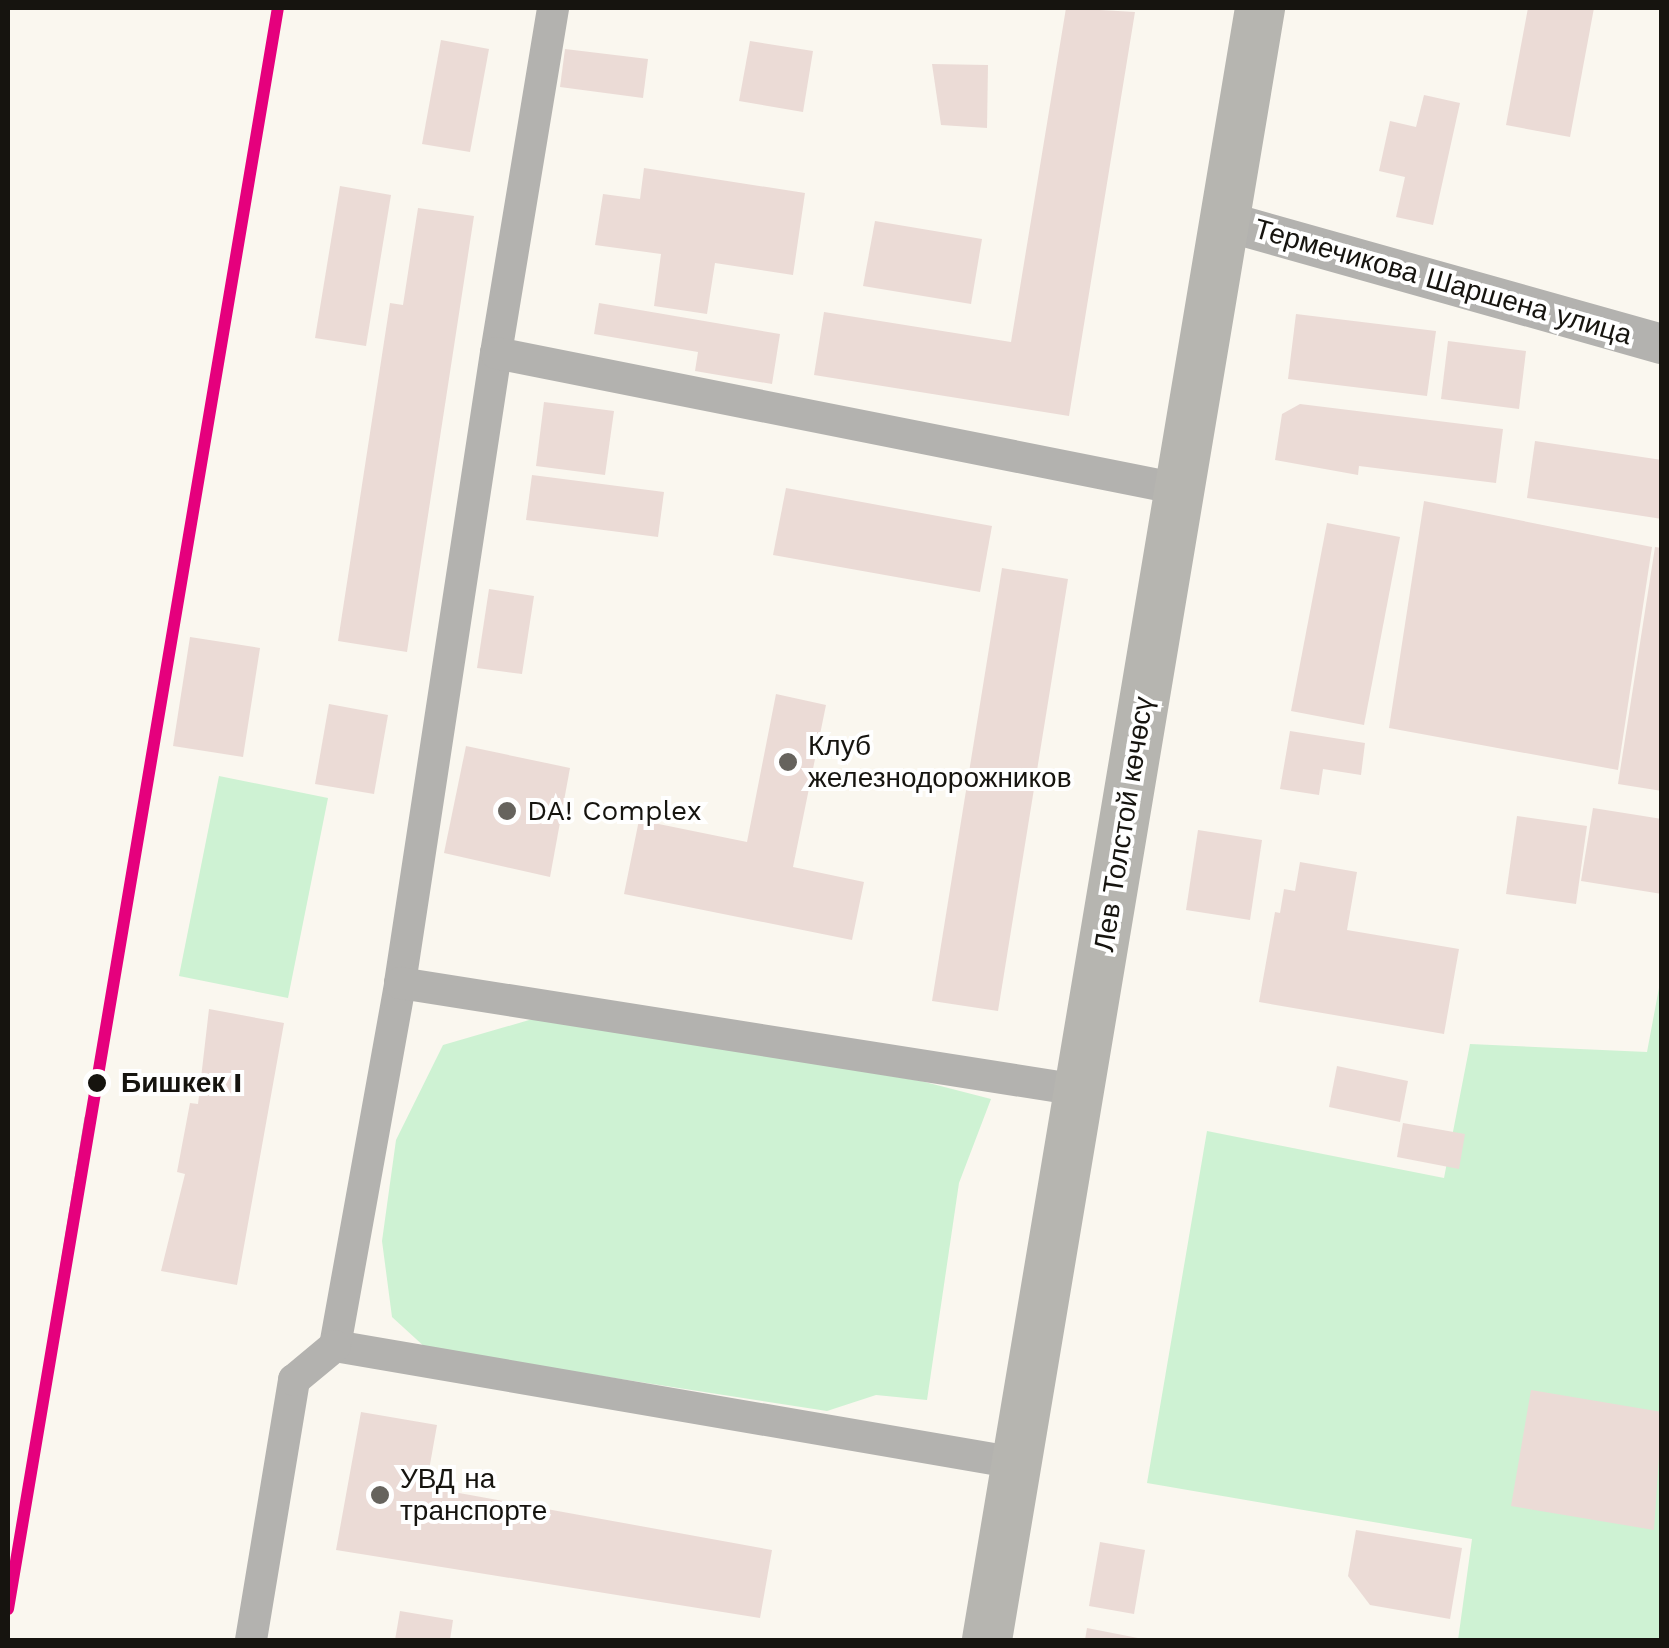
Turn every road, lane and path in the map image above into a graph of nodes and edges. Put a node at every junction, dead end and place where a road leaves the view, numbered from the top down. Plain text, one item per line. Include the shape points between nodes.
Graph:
1 (553, 8) edge
2 (1260, 8) edge
3 (1224, 221) junction
4 (1662, 344) edge
5 (496, 353) junction
6 (1180, 489) junction
7 (400, 982) junction
8 (1079, 1090) junction
9 (335, 1346) junction
10 (1016, 1463) junction
11 (251, 1640) edge
12 (987, 1640) edge

1 - 5 street
2 - 3 main road, Лев Толстой көчөсү
3 - 4 street, Термечикова Шаршена улица
3 - 6 main road, Лев Толстой көчөсү
5 - 6 street
5 - 7 street
6 - 8 main road, Лев Толстой көчөсү
7 - 8 street
7 - 9 street
8 - 10 main road, Лев Толстой көчөсү
9 - 10 street
9 - 11 street via 294,1380
10 - 12 main road, Лев Толстой көчөсү

